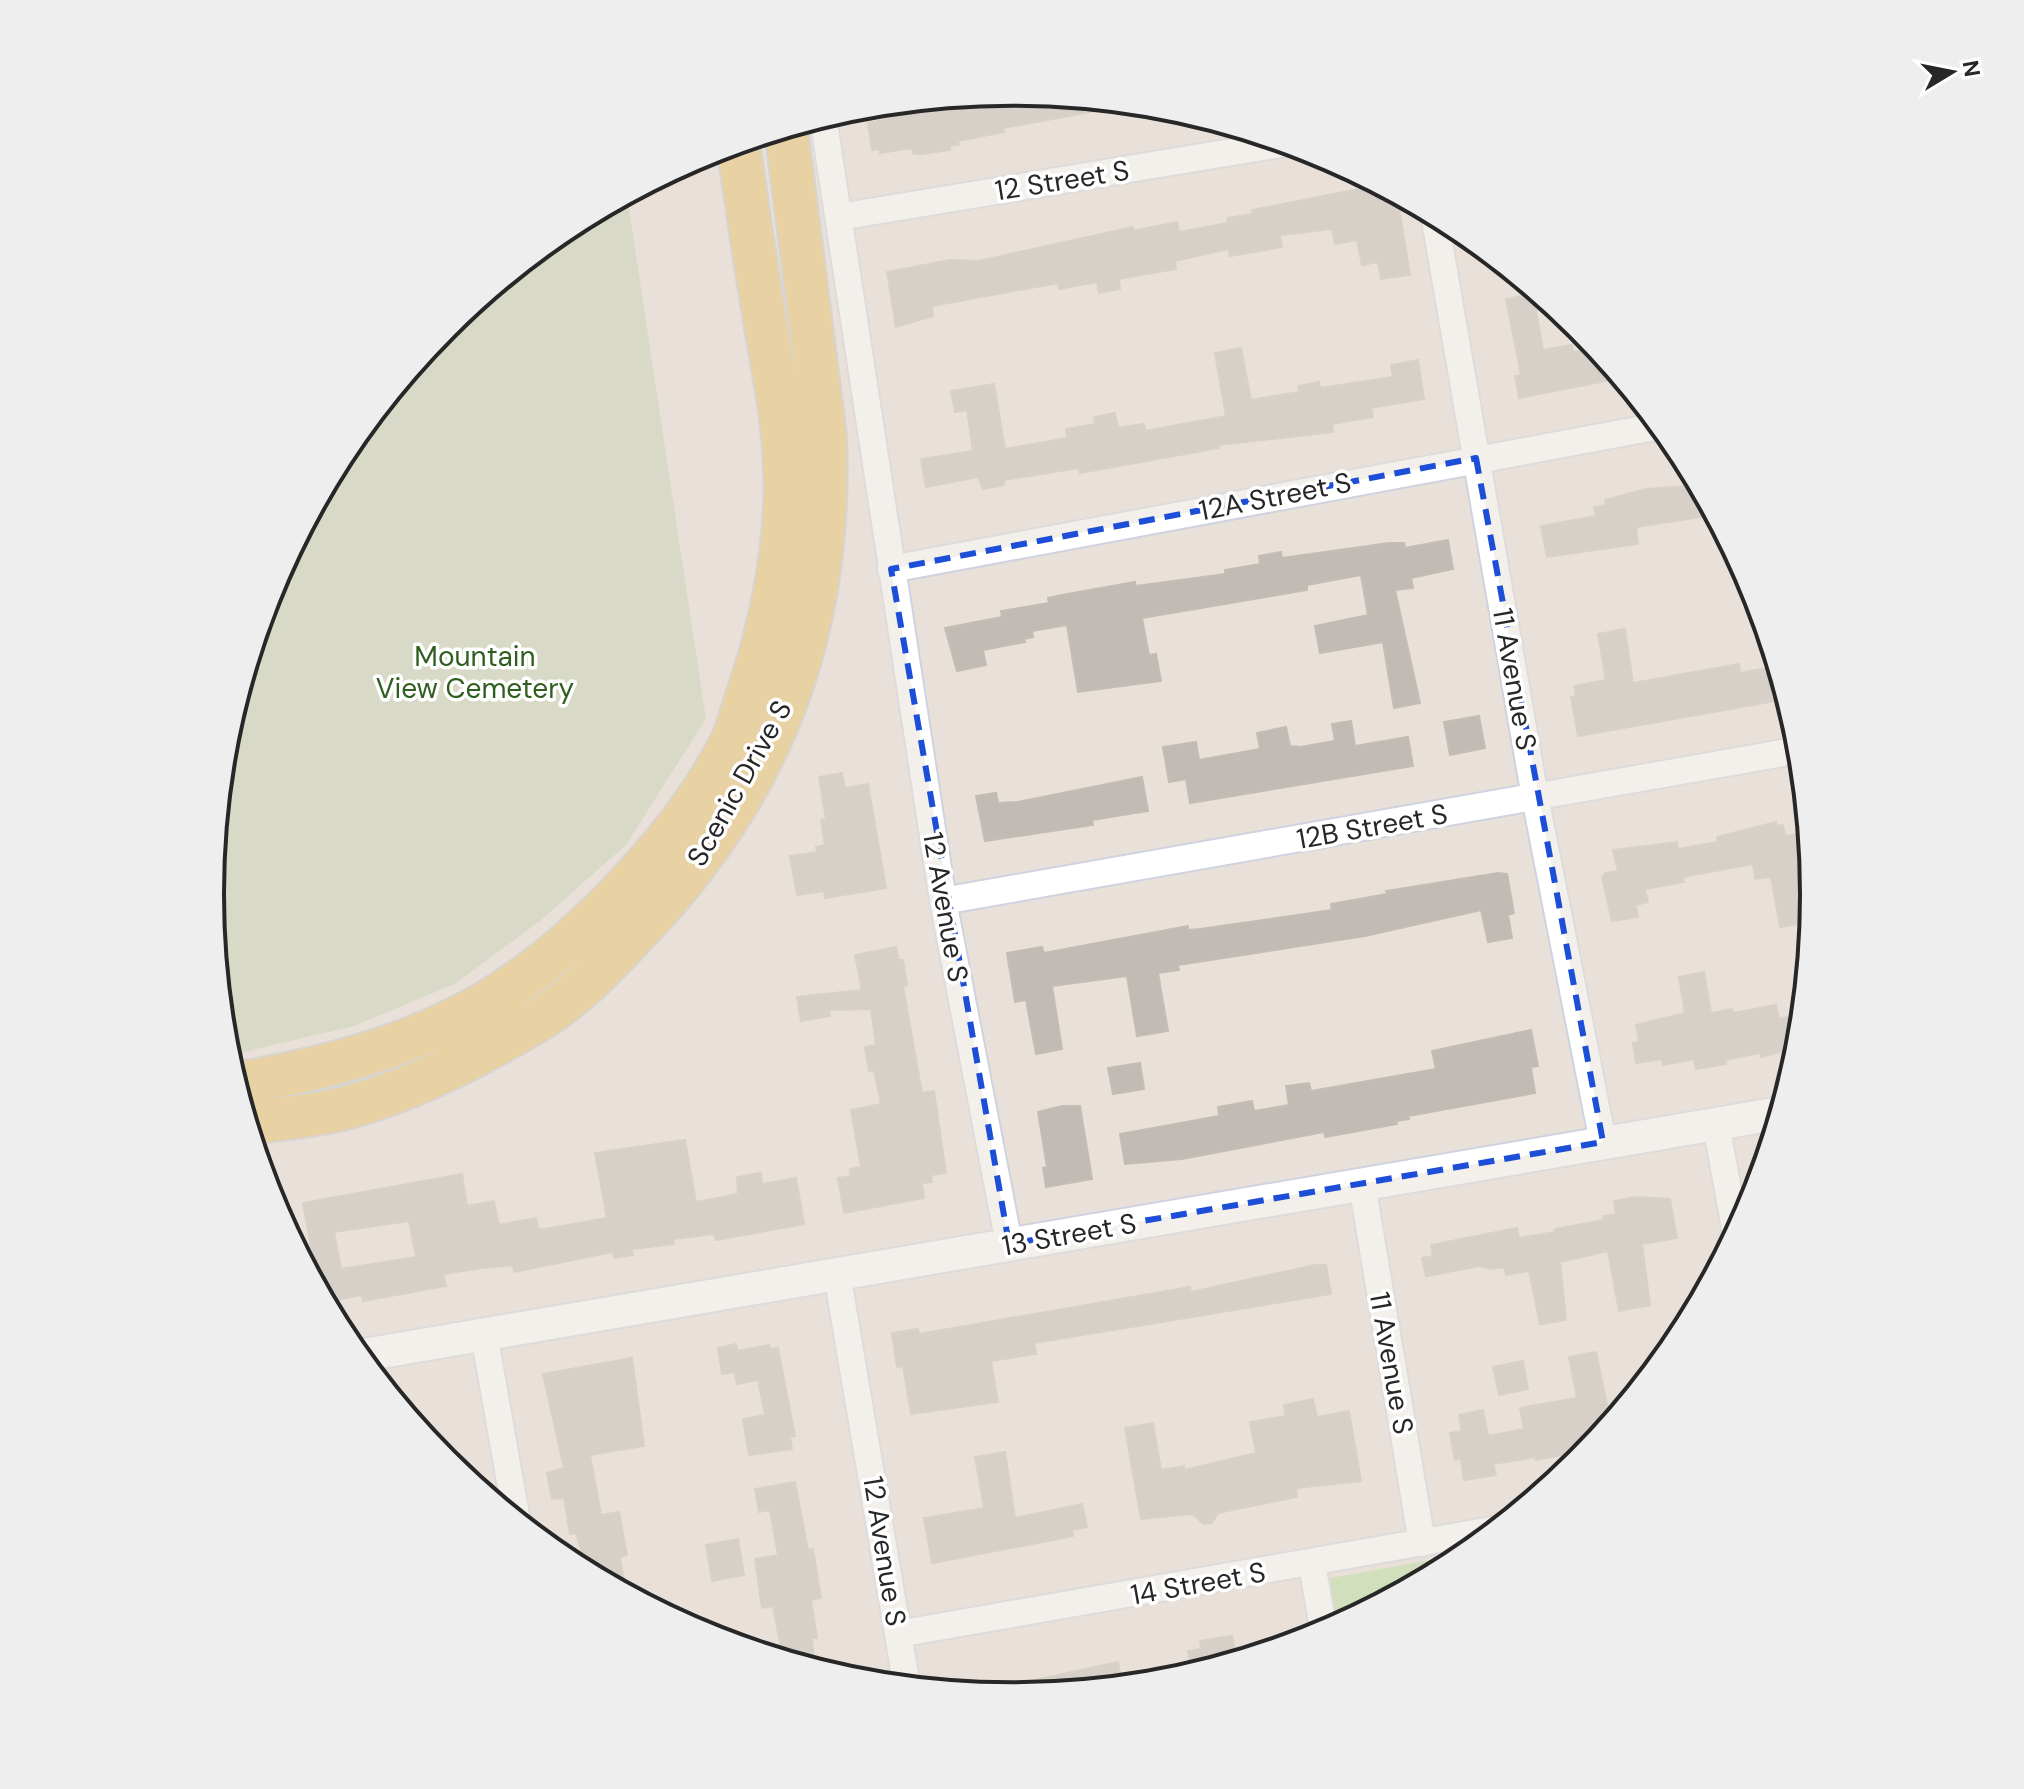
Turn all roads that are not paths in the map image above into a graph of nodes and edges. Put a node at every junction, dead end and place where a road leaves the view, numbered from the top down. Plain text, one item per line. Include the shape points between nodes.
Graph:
1 (825, 129) edge
2 (787, 139) edge
3 (1262, 147) edge
4 (740, 155) edge
5 (839, 217) junction
6 (1437, 231) edge
7 (1648, 428) edge
8 (1476, 458) junction
9 (891, 569) junction
10 (1787, 752) edge
11 (1535, 797) junction
12 (943, 901) junction
13 (246, 1082) edge
14 (1769, 1115) edge
15 (257, 1122) edge
16 (1716, 1124) junction
17 (1603, 1142) junction
18 (1362, 1184) junction
19 (1732, 1213) edge
20 (1009, 1244) junction
21 (837, 1274) junction
22 (484, 1334) junction
23 (371, 1354) edge
24 (514, 1505) edge
25 (1473, 1534) edge
26 (1422, 1543) junction
27 (1312, 1564) junction
28 (1322, 1620) edge
29 (898, 1634) junction
30 (905, 1675) edge

1 - 5 street
2 - 15 main road, Scenic Drive S via 827,486 812,620 777,729 676,892 592,978 538,1020 402,1087 338,1110
3 - 5 street, 12 Street S
4 - 13 main road, Scenic Drive S via 783,415 785,504 778,591 732,740 650,860 587,925 483,1004 351,1059
5 - 9 street
6 - 8 street, 11 Avenue S
7 - 8 street, 12A Street S
8 - 9 street, 12A Street S
8 - 11 street, 11 Avenue S
9 - 12 street, 12 Avenue S
10 - 11 street, 12B Street S
11 - 12 street, 12B Street S
11 - 17 street, 11 Avenue S
12 - 20 street, 12 Avenue S
14 - 16 street, 13 Street S
16 - 17 street, 13 Street S
16 - 19 street
17 - 18 street, 13 Street S
18 - 20 street, 13 Street S
18 - 26 street, 11 Avenue S
20 - 21 street, 13 Street S
21 - 22 street, 13 Street S
21 - 29 street, 12 Avenue S
22 - 23 street, 13 Street S
22 - 24 street
25 - 26 street, 14 Street S
26 - 27 street, 14 Street S
27 - 28 street
27 - 29 street, 14 Street S
29 - 30 street, 12 Avenue S

